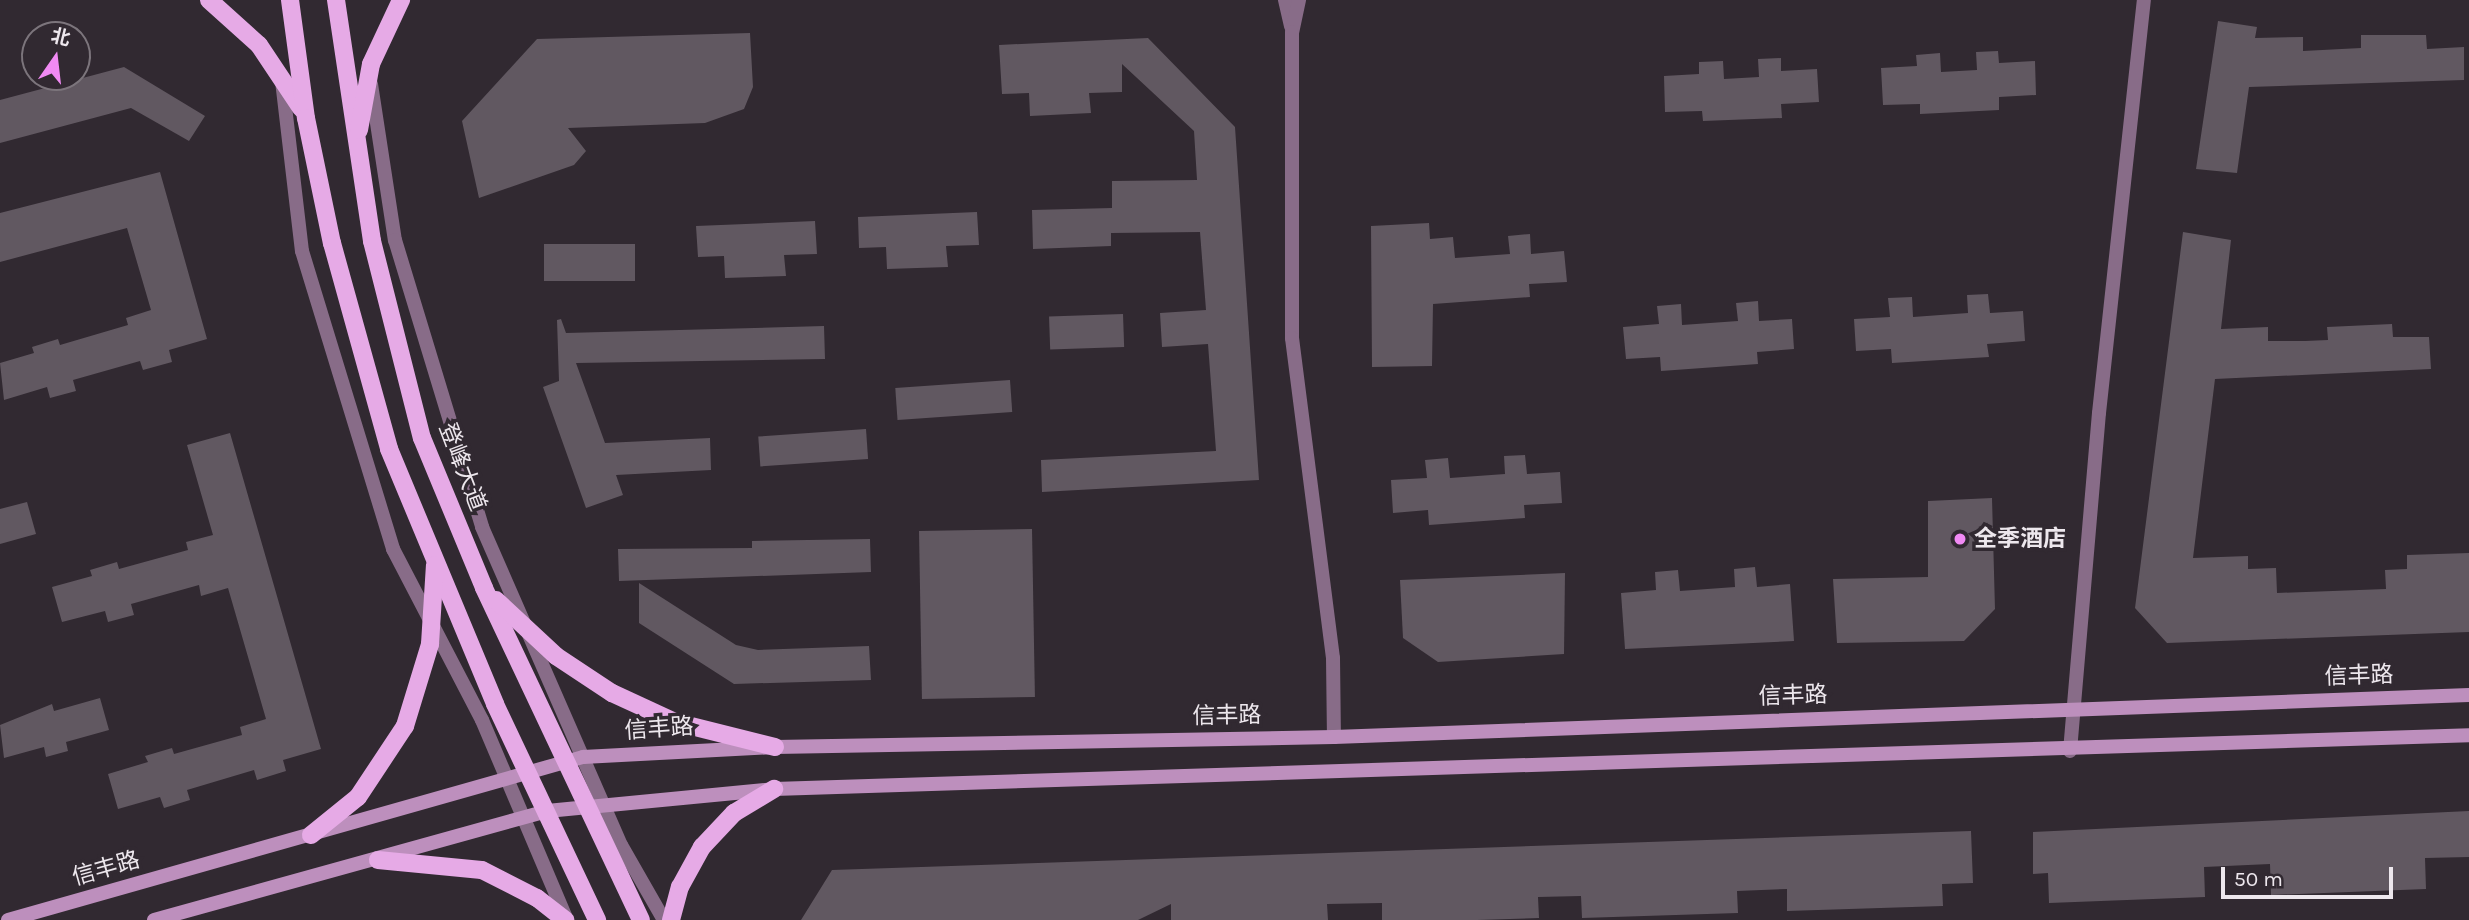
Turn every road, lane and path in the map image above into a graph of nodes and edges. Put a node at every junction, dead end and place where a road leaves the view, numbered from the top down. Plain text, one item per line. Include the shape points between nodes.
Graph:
1 (209, 0) edge
2 (290, 0) edge
3 (336, 0) edge
4 (401, 0) edge
5 (1285, 0) edge
6 (1299, 0) edge
7 (2144, 0) edge
8 (1292, 32) junction
9 (369, 71) junction
10 (281, 73) junction
11 (306, 118) junction
12 (359, 169) junction
13 (435, 558) junction
14 (484, 587) junction
15 (433, 625) junction
16 (528, 632) junction
17 (2469, 695) edge
18 (2072, 710) junction
19 (2469, 735) edge
20 (1334, 737) junction
21 (775, 747) junction
22 (2070, 751) junction
23 (583, 757) junction
24 (563, 760) junction
25 (529, 769) junction
26 (507, 777) junction
27 (774, 789) junction
28 (595, 804) junction
29 (547, 811) junction
30 (524, 816) junction
31 (311, 835) junction
32 (378, 860) junction
33 (8, 920) edge
34 (154, 920) edge
35 (566, 920) edge
36 (597, 920) edge
37 (641, 920) edge
38 (664, 920) edge
39 (671, 920) edge

1 - 10 main road via 240,24
2 - 11 main road
3 - 12 main road, 登峰大道
4 - 9 main road
5 - 8 street
6 - 8 street
7 - 18 street
8 - 20 street via 1293,338 1333,658
9 - 12 main road via 360,116
9 - 16 street via 395,240 482,527
10 - 11 main road
10 - 15 street via 302,251 394,548
11 - 13 main road via 332,243 389,449
12 - 14 main road, 登峰大道 via 372,241 422,438
13 - 15 main road
13 - 25 main road via 495,704
14 - 16 main road
14 - 24 main road, 登峰大道
15 - 26 street
15 - 31 main road via 416,699 391,750 358,797
16 - 21 main road via 584,676 643,708 707,733
16 - 23 street
17 - 18 main road, 信丰路
18 - 20 main road, 信丰路
18 - 22 street
19 - 22 main road
20 - 21 main road, 信丰路
21 - 23 main road, 信丰路
22 - 27 main road
23 - 24 main road, 信丰路
23 - 28 street
24 - 25 main road, 信丰路
24 - 28 main road, 登峰大道
25 - 26 main road, 信丰路
25 - 29 main road
26 - 30 street
26 - 31 main road, 信丰路
27 - 28 main road
27 - 39 main road via 734,813 702,847 680,887
28 - 29 main road
28 - 37 main road, 登峰大道
28 - 38 street
29 - 30 main road
29 - 36 main road
30 - 32 main road
30 - 35 street
31 - 33 main road, 信丰路
32 - 34 main road
32 - 35 main road via 482,870 537,898

